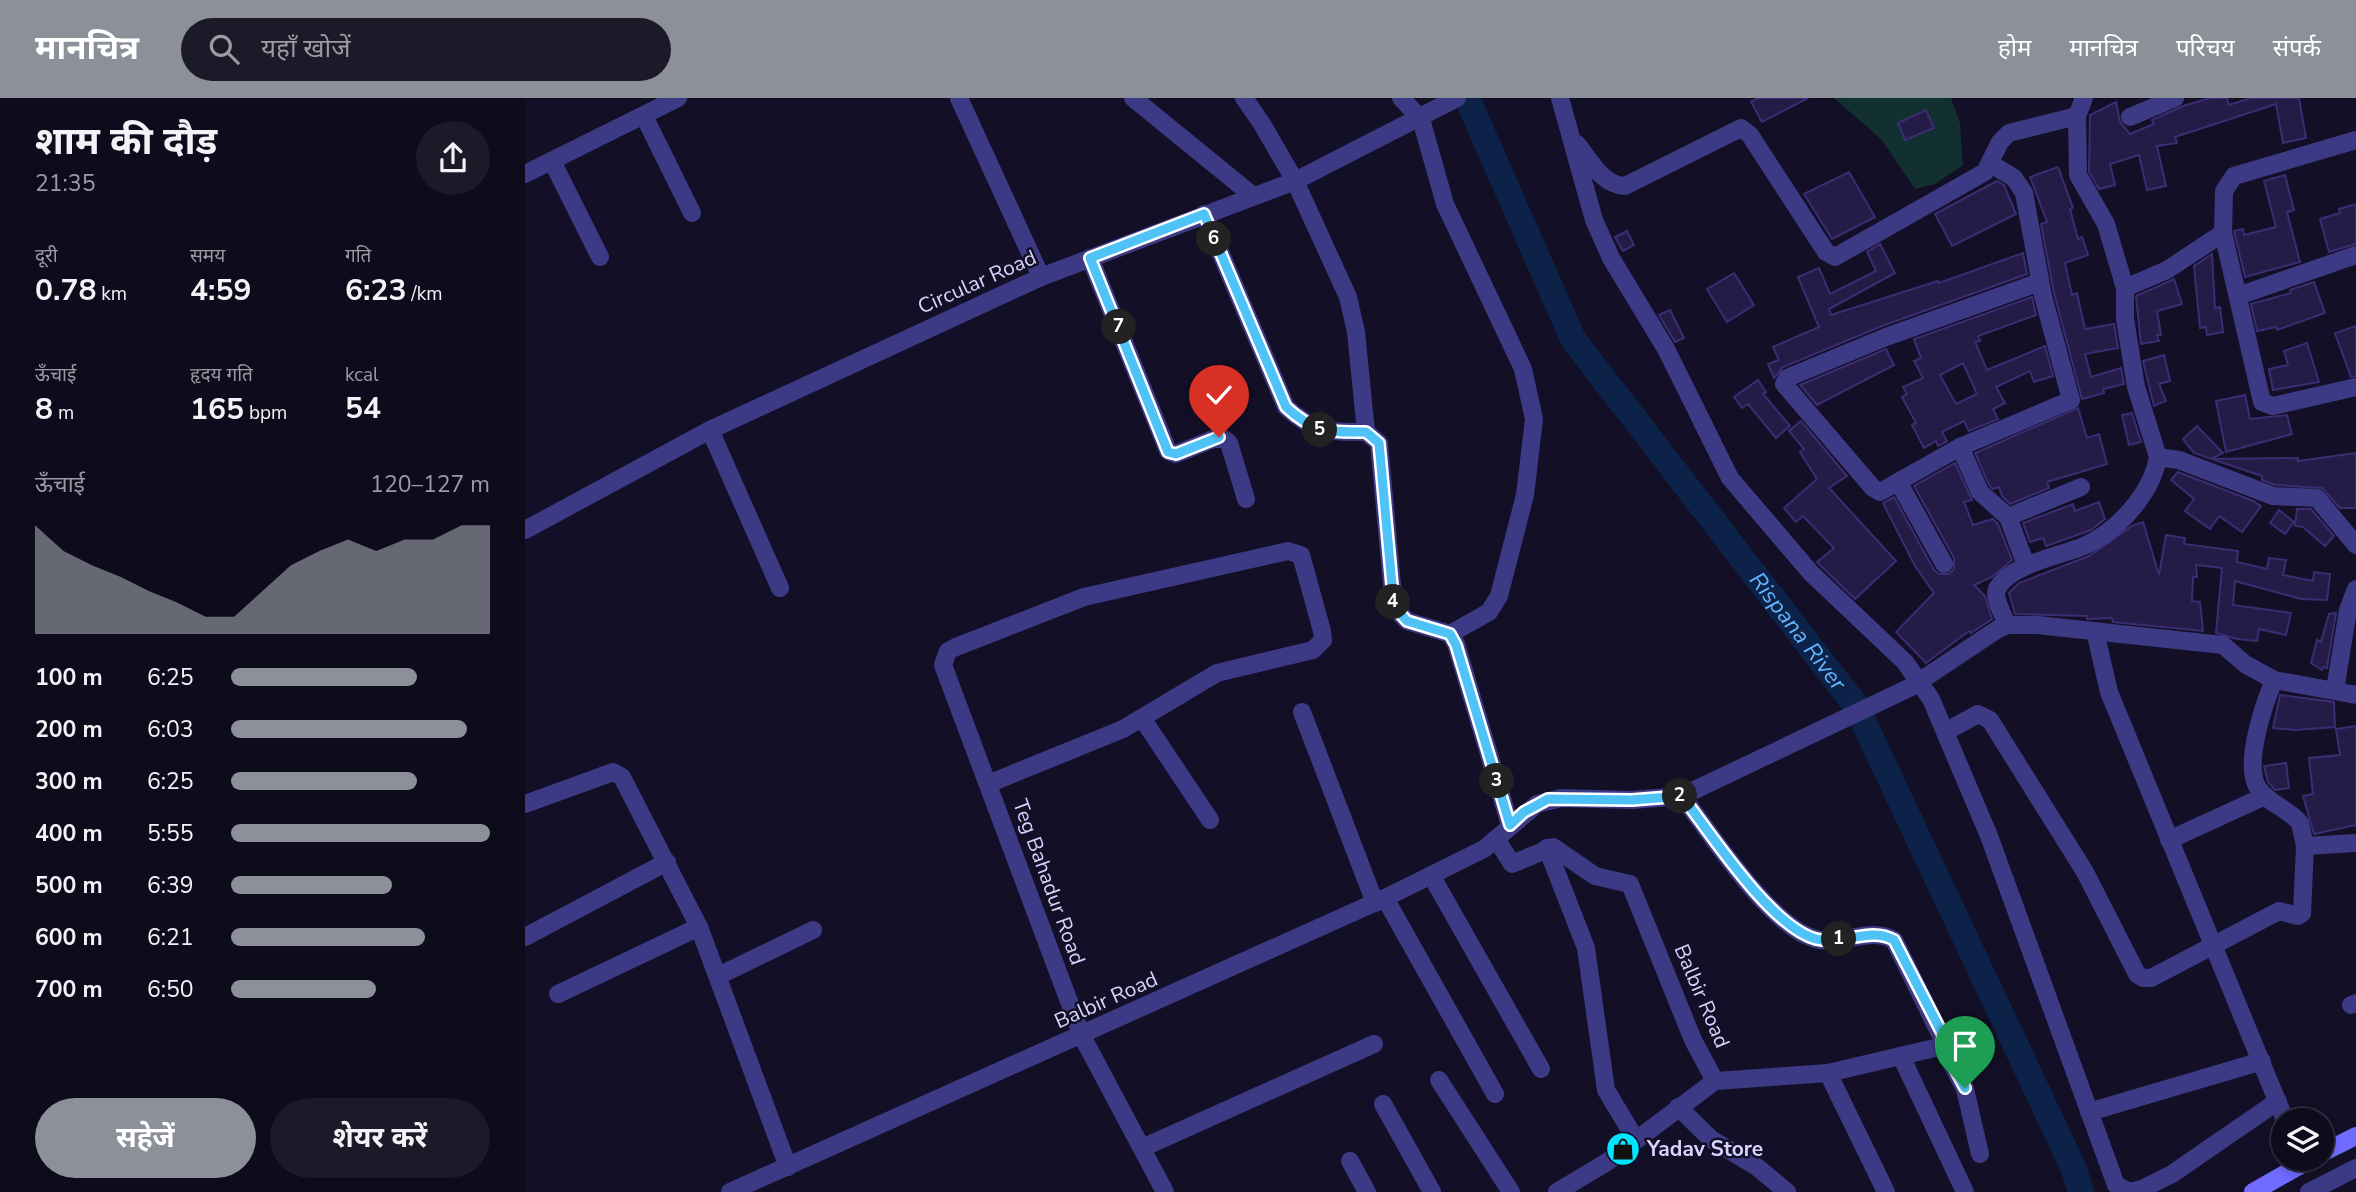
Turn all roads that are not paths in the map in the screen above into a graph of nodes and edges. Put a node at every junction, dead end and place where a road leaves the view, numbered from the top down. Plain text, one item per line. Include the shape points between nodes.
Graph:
1 (678, 98) edge
2 (960, 98) edge
3 (1133, 98) edge
4 (1244, 98) edge
5 (1401, 98) edge
6 (1457, 98) edge
7 (1560, 98) edge
8 (2084, 98) edge
9 (2166, 99) edge
10 (649, 108) edge
11 (2074, 117) junction
12 (2130, 117) dead end
13 (1421, 119) junction
14 (1572, 138) junction
15 (2356, 140) edge
16 (552, 161) junction
17 (1991, 164) junction
18 (525, 174) edge
19 (1294, 181) junction
20 (1252, 195) junction
21 (692, 213) dead end
22 (1204, 214) junction
23 (2223, 233) junction
24 (2356, 255) edge
25 (600, 257) dead end
26 (1090, 258) junction
27 (1041, 276) junction
28 (2040, 282) junction
29 (2125, 288) junction
30 (2238, 296) junction
31 (2356, 387) edge
32 (710, 430) junction
33 (1366, 432) junction
34 (1960, 447) junction
35 (2158, 457) junction
36 (1899, 483) junction
37 (2081, 487) dead end
38 (1246, 499) dead end
39 (2008, 517) junction
40 (525, 530) edge
41 (2356, 545) edge
42 (1944, 564) dead end
43 (2026, 565) junction
44 (780, 588) dead end
45 (2356, 589) edge
46 (2007, 625) junction
47 (2095, 631) junction
48 (1450, 634) junction
49 (2274, 680) junction
50 (1916, 684) junction
51 (2336, 690) junction
52 (2356, 695) edge
53 (1302, 712) dead end
54 (1142, 718) junction
55 (1947, 731) junction
56 (988, 784) junction
57 (1682, 796) junction
58 (2265, 796) junction
59 (525, 804) edge
60 (1210, 820) dead end
61 (1510, 825) junction
62 (1497, 840) junction
63 (2169, 840) junction
64 (2356, 843) edge
65 (2305, 846) junction
66 (1546, 848) junction
67 (667, 862) junction
68 (1431, 875) junction
69 (1380, 901) junction
70 (699, 927) junction
71 (813, 930) dead end
72 (525, 937) edge
73 (2214, 946) junction
74 (718, 976) junction
75 (558, 994) dead end
76 (1082, 1036) junction
77 (1374, 1044) dead end
78 (1940, 1046) junction
79 (1901, 1056) junction
80 (2262, 1061) junction
81 (1541, 1069) dead end
82 (1828, 1073) junction
83 (1440, 1080) dead end
84 (1715, 1080) junction
85 (1495, 1094) dead end
86 (2278, 1101) junction
87 (1383, 1104) dead end
88 (1678, 1107) junction
89 (2281, 1108) edge
90 (2089, 1112) junction
91 (2356, 1136) edge
92 (1636, 1140) junction
93 (2334, 1147) edge
94 (1142, 1148) junction
95 (1980, 1154) dead end
96 (1350, 1161) dead end
97 (788, 1167) junction
98 (2356, 1168) edge
99 (2287, 1171) edge
100 (730, 1192) edge
101 (1165, 1192) edge
102 (1367, 1192) edge
103 (1432, 1192) edge
104 (1511, 1192) edge
105 (1557, 1192) edge
106 (1787, 1192) edge
107 (1886, 1192) edge
108 (1965, 1192) edge
109 (2129, 1192) edge
110 (2253, 1192) edge
111 (2309, 1192) edge

1 - 10 street
2 - 27 street
3 - 20 street
4 - 19 street
5 - 13 street
6 - 13 street, Circular Road
7 - 14 street
8 - 11 street
9 - 12 street
10 - 16 street
10 - 21 street
11 - 17 street via 2010,133 2000,142
11 - 29 street via 2079,180 2106,224
13 - 19 street, Circular Road
13 - 48 street via 1445,204 1523,369 1534,419 1525,495 1499,596 1489,612
14 - 17 street via 1603,177 1625,186 1741,128 1826,251 1835,257 1985,172
14 - 50 street via 1594,220 1611,258 1666,349 1730,478 1811,573 1905,662
15 - 23 street via 2234,176 2224,191
16 - 18 street
16 - 25 street
17 - 28 street via 2014,178 2024,193
19 - 20 street, Circular Road
19 - 33 street via 1350,305
20 - 22 street, Circular Road
22 - 26 street, Circular Road
22 - 33 street via 1286,407 1324,432
23 - 29 street via 2167,270
23 - 30 street
24 - 30 street
26 - 27 street, Circular Road
26 - 38 street via 1168,452 1176,454 1224,439
27 - 32 street, Circular Road
28 - 34 street via 2072,398
28 - 36 street via 1886,337 1785,380 1788,390 1873,488 1885,492
29 - 35 street via 2136,387
30 - 31 street via 2260,401 2265,405
32 - 40 street, Circular Road
32 - 44 street
33 - 48 street via 1374,436 1381,452 1394,607 1407,621
34 - 36 street
34 - 39 street via 1980,492
35 - 41 street via 2179,460 2273,496 2317,498
35 - 43 street via 2156,471 2130,511 2093,541
36 - 42 street
37 - 39 street
39 - 43 street
43 - 46 street via 1997,591
45 - 51 street via 2348,610
46 - 47 street
46 - 50 street, Balbir Road
47 - 49 street via 2223,645
47 - 63 street via 2109,692
48 - 61 street
49 - 51 street
49 - 58 street via 2254,748 2255,783
50 - 55 street
50 - 57 street, Balbir Road
51 - 52 street
53 - 69 street
54 - 56 street
54 - 56 street, Teg Bahadur Road via 1217,673 1319,646 1322,631 1301,555 1288,551 1084,597 949,652 943,665
54 - 60 street
55 - 73 street via 1978,713 1990,720 2085,872 2137,974 2151,978
55 - 90 street
56 - 76 street, Teg Bahadur Road
57 - 61 street, Balbir Road via 1548,799
57 - 78 street via 1760,897 1789,926 1818,940 1879,934 1894,940 1943,1035
58 - 63 street
58 - 65 street via 2295,816
59 - 67 street via 613,772 627,784
61 - 62 street, Balbir Road
62 - 66 street via 1512,864
62 - 68 street, Balbir Road
63 - 73 street
64 - 65 street
65 - 73 street via 2301,916 2279,911
66 - 84 street, Balbir Road via 1561,851 1595,876 1625,880 1635,890 1693,1040
66 - 92 street via 1586,947 1606,1090
67 - 70 street
67 - 72 street
68 - 69 street, Balbir Road
68 - 81 street
69 - 76 street, Balbir Road
69 - 85 street
70 - 74 street
70 - 75 street
71 - 74 street
73 - 80 street
74 - 97 street
76 - 94 street, Teg Bahadur Road
76 - 97 street, Balbir Road
77 - 94 street
78 - 79 street
78 - 95 street via 1965,1088
79 - 82 street
79 - 108 street
80 - 86 street
80 - 90 street
82 - 84 street
82 - 107 street
83 - 104 street
84 - 88 street
86 - 89 street
86 - 109 street via 2172,1174
87 - 103 street
88 - 92 street
88 - 106 street via 1711,1139
90 - 109 street via 2116,1185
91 - 93 street
92 - 105 street
94 - 101 street, Teg Bahadur Road
96 - 102 street
97 - 100 street, Balbir Road
98 - 111 street
99 - 110 street

